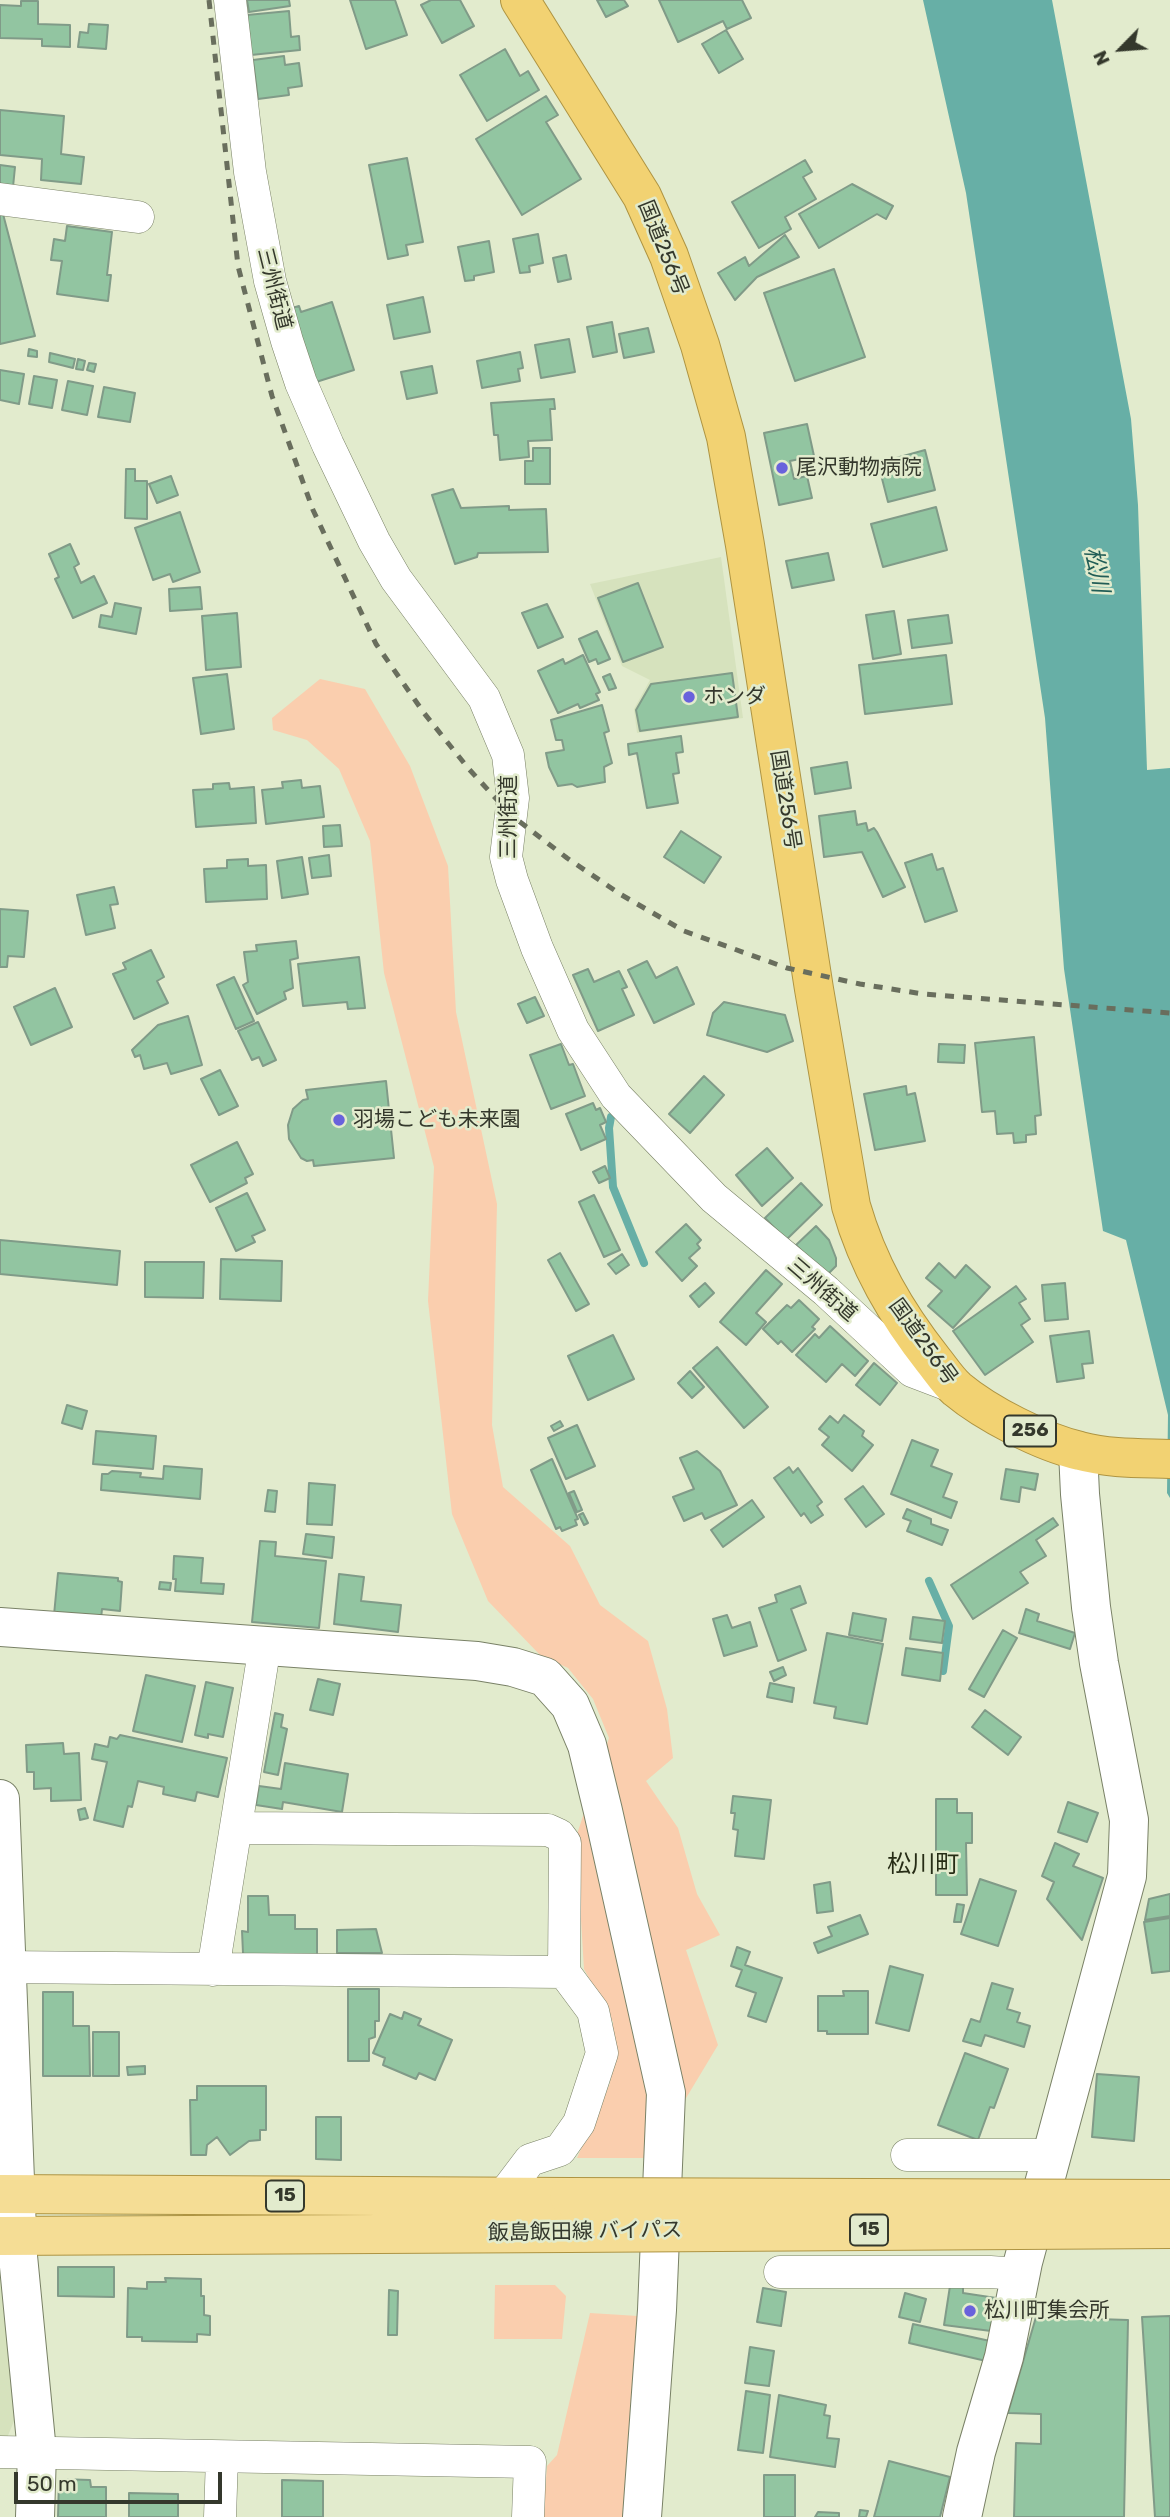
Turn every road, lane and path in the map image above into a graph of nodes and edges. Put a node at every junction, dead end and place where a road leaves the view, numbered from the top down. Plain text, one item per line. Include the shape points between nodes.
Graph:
1 (230, 0) edge
2 (520, 0) edge
3 (0, 200) edge
4 (138, 218) dead end
5 (954, 1387) junction
6 (1095, 1454) junction
7 (1170, 1460) edge
8 (0, 1627) edge
9 (265, 1645) junction
10 (0, 1799) edge
11 (237, 1828) junction
12 (3, 1967) edge
13 (213, 1970) junction
14 (564, 1972) junction
15 (907, 2155) dead end
16 (1051, 2155) junction
17 (8, 2194) edge
18 (502, 2197) junction
19 (1170, 2199) edge
20 (568, 2215) junction
21 (1170, 2229) edge
22 (9, 2236) edge
23 (779, 2272) dead end
24 (1020, 2274) junction
25 (0, 2452) edge
26 (37, 2452) junction
27 (222, 2456) junction
28 (35, 2517) edge
29 (220, 2517) edge
30 (528, 2517) edge
31 (642, 2517) edge
32 (962, 2517) edge

1 - 5 street, 三州街道 via 262,245 298,373 374,541 396,579 484,698 508,755 513,798 506,857 537,948 573,1030 615,1096 714,1198 826,1291 912,1371
2 - 5 highway, 国道256号 / 256 via 642,196 700,345 726,437 745,545 851,1206 858,1231 897,1312
3 - 4 street
5 - 6 highway, 国道256号 / 256 via 1006,1421
6 - 7 highway, 国道256号 / 256
6 - 16 street via 1080,1494 1098,1652 1129,1820 1127,1875
8 - 9 street
9 - 11 street
9 - 31 street via 513,1667 545,1677 574,1714 587,1745 666,2093
10 - 12 street
11 - 13 street
11 - 14 street via 548,1830 565,1843
12 - 13 street
12 - 17 street
13 - 14 street
14 - 18 street via 593,2011 602,2053 579,2123 560,2150 530,2160
15 - 16 street
16 - 24 street
17 - 18 main road, 飯島飯田線 バイパス / 15
17 - 22 street
18 - 20 main road, 飯島飯田線 バイパス / 15
19 - 20 main road, 飯島飯田線 バイパス / 15, bridge
20 - 21 main road, 飯島飯田線 バイパス / 15, bridge
20 - 22 main road, 飯島飯田線 バイパス / 15
22 - 26 street
23 - 24 street
24 - 32 street via 1004,2357
25 - 26 street
26 - 27 street
26 - 28 street
27 - 29 street
27 - 30 street via 530,2462

